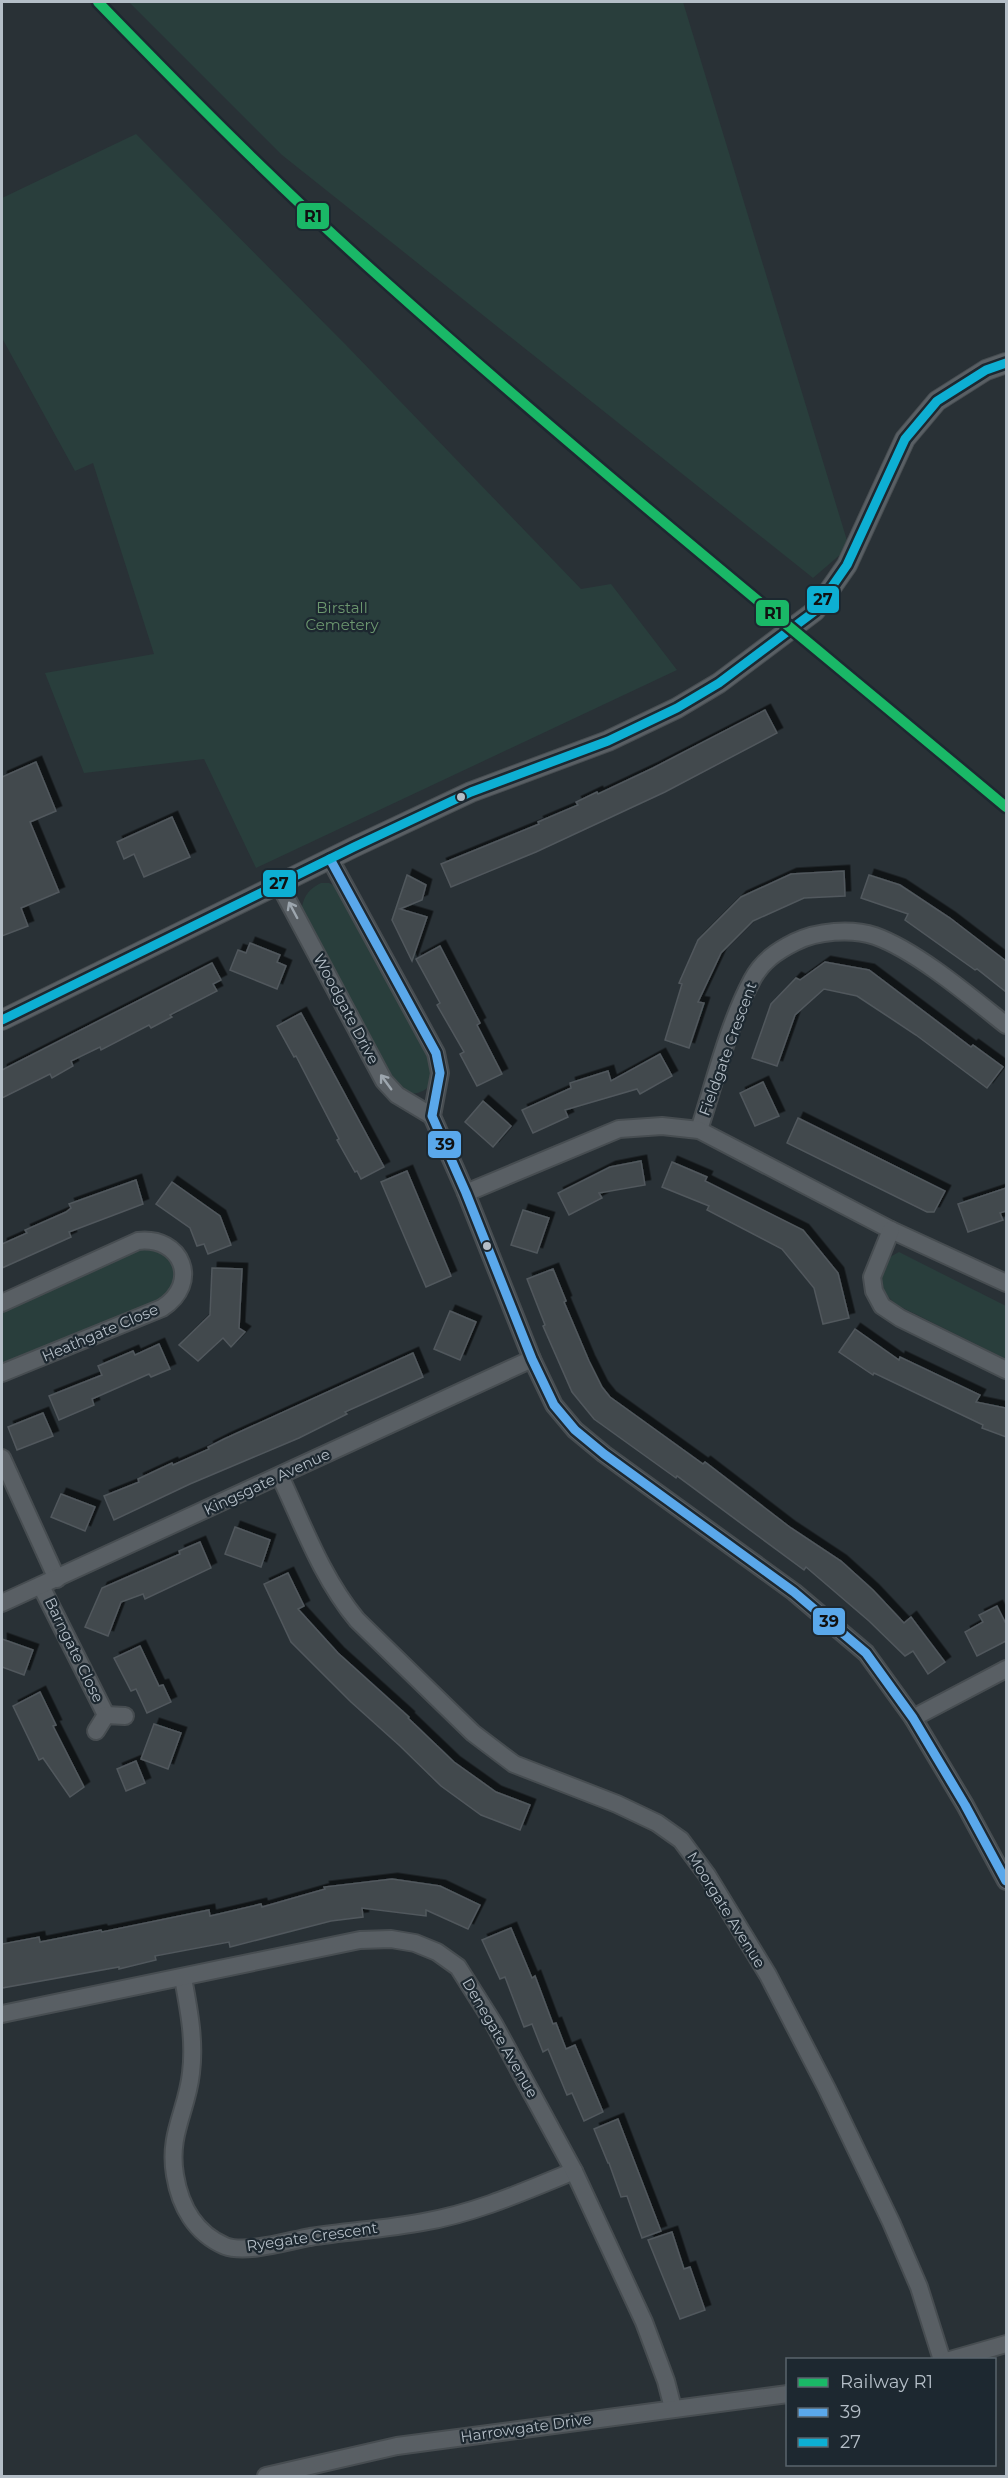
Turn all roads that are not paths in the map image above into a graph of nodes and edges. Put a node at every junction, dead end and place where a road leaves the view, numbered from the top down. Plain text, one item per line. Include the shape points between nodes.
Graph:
1 (1006, 363) edge
2 (330, 859) junction
3 (279, 884) junction
4 (2, 1020) edge
5 (1006, 1025) edge
6 (432, 1116) junction
7 (699, 1130) junction
8 (466, 1193) junction
9 (891, 1230) junction
10 (1006, 1283) edge
11 (2, 1303) edge
12 (532, 1359) junction
13 (1006, 1370) edge
14 (2, 1373) edge
15 (2, 1458) edge
16 (280, 1476) junction
17 (49, 1582) junction
18 (2, 1603) edge
19 (1006, 1669) edge
20 (106, 1715) junction
21 (125, 1716) dead end
22 (913, 1718) junction
23 (96, 1731) dead end
24 (1006, 1881) edge
25 (183, 1978) junction
26 (2, 2014) edge
27 (574, 2171) junction
28 (1006, 2344) edge
29 (941, 2358) edge
30 (957, 2358) edge
31 (786, 2394) edge
32 (673, 2408) junction
33 (266, 2476) edge

1 - 2 street via 986,370 937,401 905,439 847,565 815,611 719,683 608,741 471,792
2 - 3 street
2 - 6 street via 436,1053 440,1073
3 - 4 street
6 -> 3 street, Woodgate Drive via 397,1095 384,1081
5 - 7 street, Fieldgate Crescent via 957,986 874,936 829,932 806,937 773,952 752,978
6 - 8 street
7 - 8 street via 662,1126 619,1129
7 - 9 street
8 - 12 street
9 - 10 street
9 - 13 street via 872,1276 882,1306
11 - 14 street, Heathgate Close via 138,1242 163,1244 179,1258 183,1269 181,1289 162,1308
12 - 16 street, Kingsgate Avenue
12 - 22 street via 554,1405 574,1430 794,1592 866,1653
15 - 17 street
16 - 17 street, Kingsgate Avenue
16 - 29 street, Moorgate Avenue via 341,1600 473,1733 514,1764 617,1804 657,1823 681,1840 768,1976 832,2099 919,2287
17 - 18 street, Kingsgate Avenue
17 - 20 street, Barngate Close
19 - 22 street
20 - 21 street, Barngate Close
20 - 23 street, Barngate Close
22 - 24 street
25 - 26 street, Denegate Avenue
25 - 27 street, Denegate Avenue via 360,1940 391,1939 437,1952 458,1967 494,2024
25 - 27 street, Ryegate Crescent via 193,2056 172,2146 175,2174 187,2214 197,2227 227,2246 245,2249 425,2222 501,2202
27 - 32 street, Denegate Avenue via 644,2322
28 - 30 street
31 - 32 street, Harrowgate Drive
32 - 33 street, Harrowgate Drive via 398,2446

